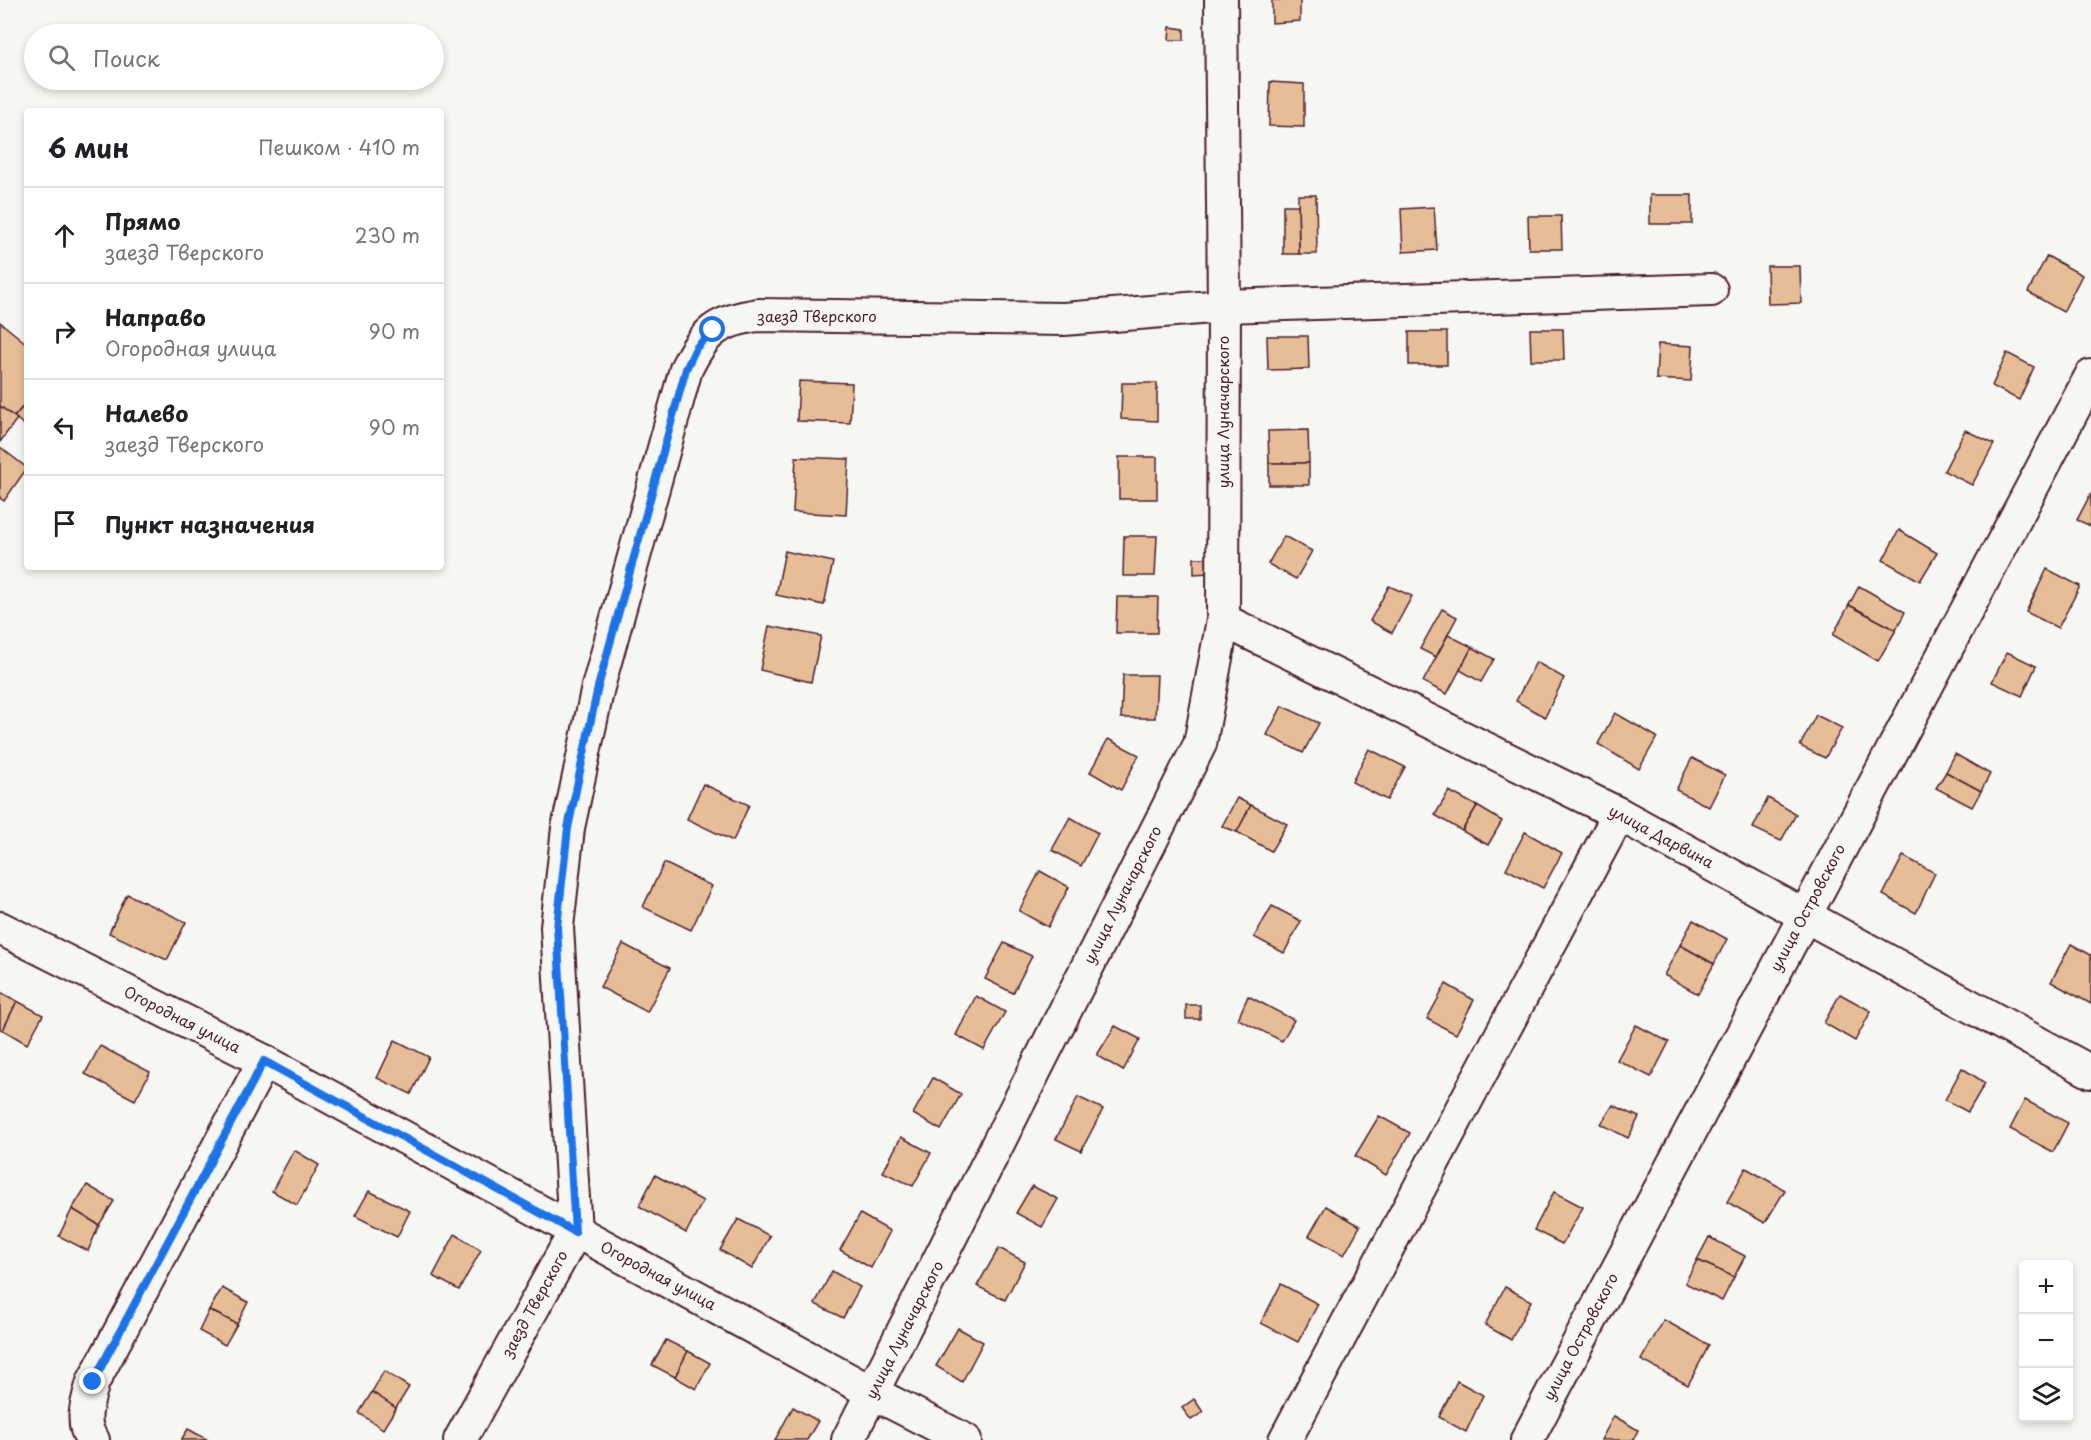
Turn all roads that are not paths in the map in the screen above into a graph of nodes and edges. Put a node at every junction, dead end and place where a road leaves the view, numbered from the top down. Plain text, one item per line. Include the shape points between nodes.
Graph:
1 (1221, 0) edge
2 (1711, 290) dead end
3 (1224, 306) junction
4 (2091, 376) edge
5 (1223, 620) junction
6 (1619, 814) junction
7 (1804, 915) junction
8 (0, 928) edge
9 (264, 1061) junction
10 (2091, 1072) edge
11 (575, 1232) junction
12 (873, 1393) junction
13 (93, 1440) edge
14 (460, 1440) edge
15 (848, 1440) edge
16 (965, 1440) edge
17 (1286, 1440) edge
18 (1527, 1440) edge

1 - 3 street, улица Луначарского
2 - 3 street
3 - 5 street, улица Луначарского
3 - 11 street, заезд Тверского via 1064,319 758,315 735,319 713,330 696,348 686,369 601,675 568,828 557,927
4 - 7 street, улица Островского
5 - 6 street, улица Дарвина
5 - 12 street, улица Луначарского via 1200,744
6 - 7 street, улица Дарвина
6 - 17 street
7 - 10 street, улица Дарвина
7 - 18 street, улица Островского
8 - 9 street, Огородная улица
9 - 11 street, Огородная улица
9 - 13 street via 93,1382 85,1412 87,1433
11 - 12 street, Огородная улица
11 - 14 street, заезд Тверского
12 - 15 street, улица Луначарского
12 - 16 street, Огородная улица

